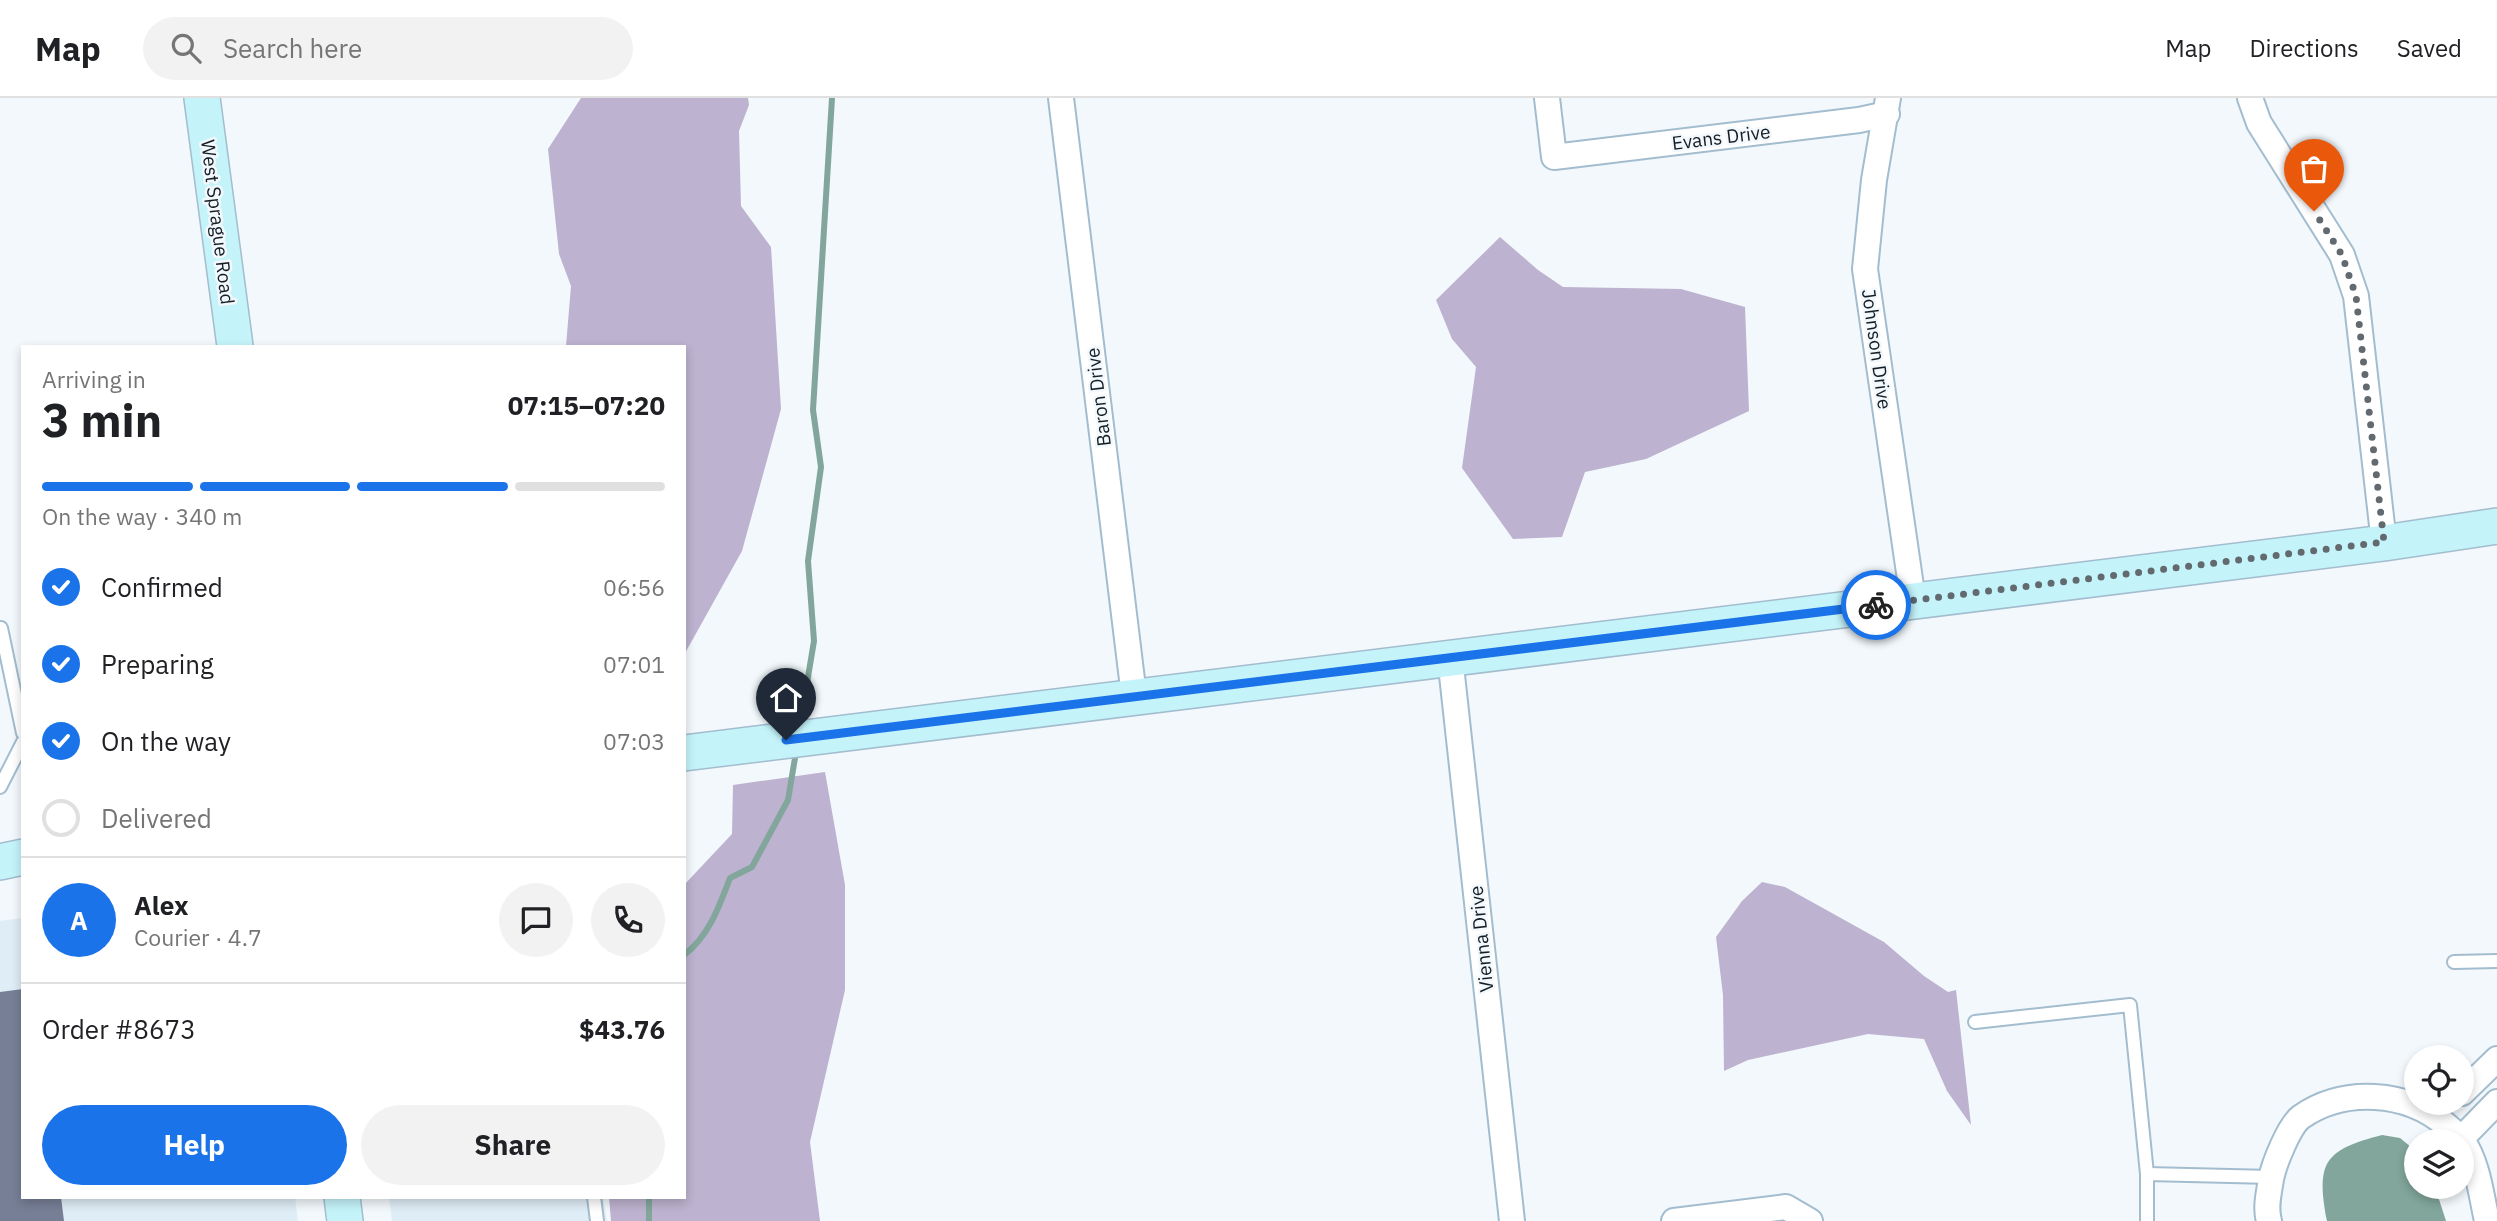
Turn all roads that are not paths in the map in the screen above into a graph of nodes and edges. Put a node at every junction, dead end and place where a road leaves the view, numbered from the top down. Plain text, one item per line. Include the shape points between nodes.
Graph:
1 (202, 98) edge
2 (1061, 98) edge
3 (1547, 98) edge
4 (2250, 98) edge
5 (1887, 106) edge
6 (234, 345) edge
7 (2497, 526) edge
8 (2384, 542) junction
9 (1913, 600) junction
10 (1, 628) edge
11 (1450, 657) junction
12 (1134, 696) junction
13 (21, 723) edge
14 (21, 746) edge
15 (686, 753) edge
16 (0, 787) edge
17 (21, 857) edge
18 (0, 862) edge
19 (2497, 961) edge
20 (2454, 962) dead end
21 (1975, 1022) dead end
22 (2497, 1059) edge
23 (2474, 1081) edge
24 (2404, 1102) edge
25 (2497, 1102) edge
26 (2471, 1129) edge
27 (2474, 1165) edge
28 (2147, 1174) junction
29 (2272, 1177) junction
30 (342, 1199) edge
31 (594, 1199) edge
32 (345, 1221) edge
33 (593, 1221) edge
34 (1512, 1221) edge
35 (1674, 1221) edge
36 (1810, 1221) edge
37 (2147, 1221) edge
38 (2269, 1221) edge
39 (2487, 1221) edge

1 - 6 street, West Sprague Road
2 - 12 street, Baron Drive
3 - 5 street, Evans Drive via 1554,157 1859,120
4 - 8 street via 2259,122 2342,255 2356,296
5 - 9 street, Johnson Drive via 1865,269
7 - 8 street
8 - 9 street
9 - 11 street
10 - 13 lane
11 - 12 street
11 - 34 street, Vienna Drive
12 - 15 street
14 - 16 lane
17 - 18 street
19 - 20 lane
21 - 28 lane via 2130,1005
22 - 23 street
24 - 29 street via 2368,1096 2335,1101 2300,1118 2274,1161
25 - 26 street
27 - 39 street
28 - 29 lane
28 - 37 lane
29 - 38 street via 2266,1210
30 - 32 street
31 - 33 lane
35 - 36 street via 1787,1207

